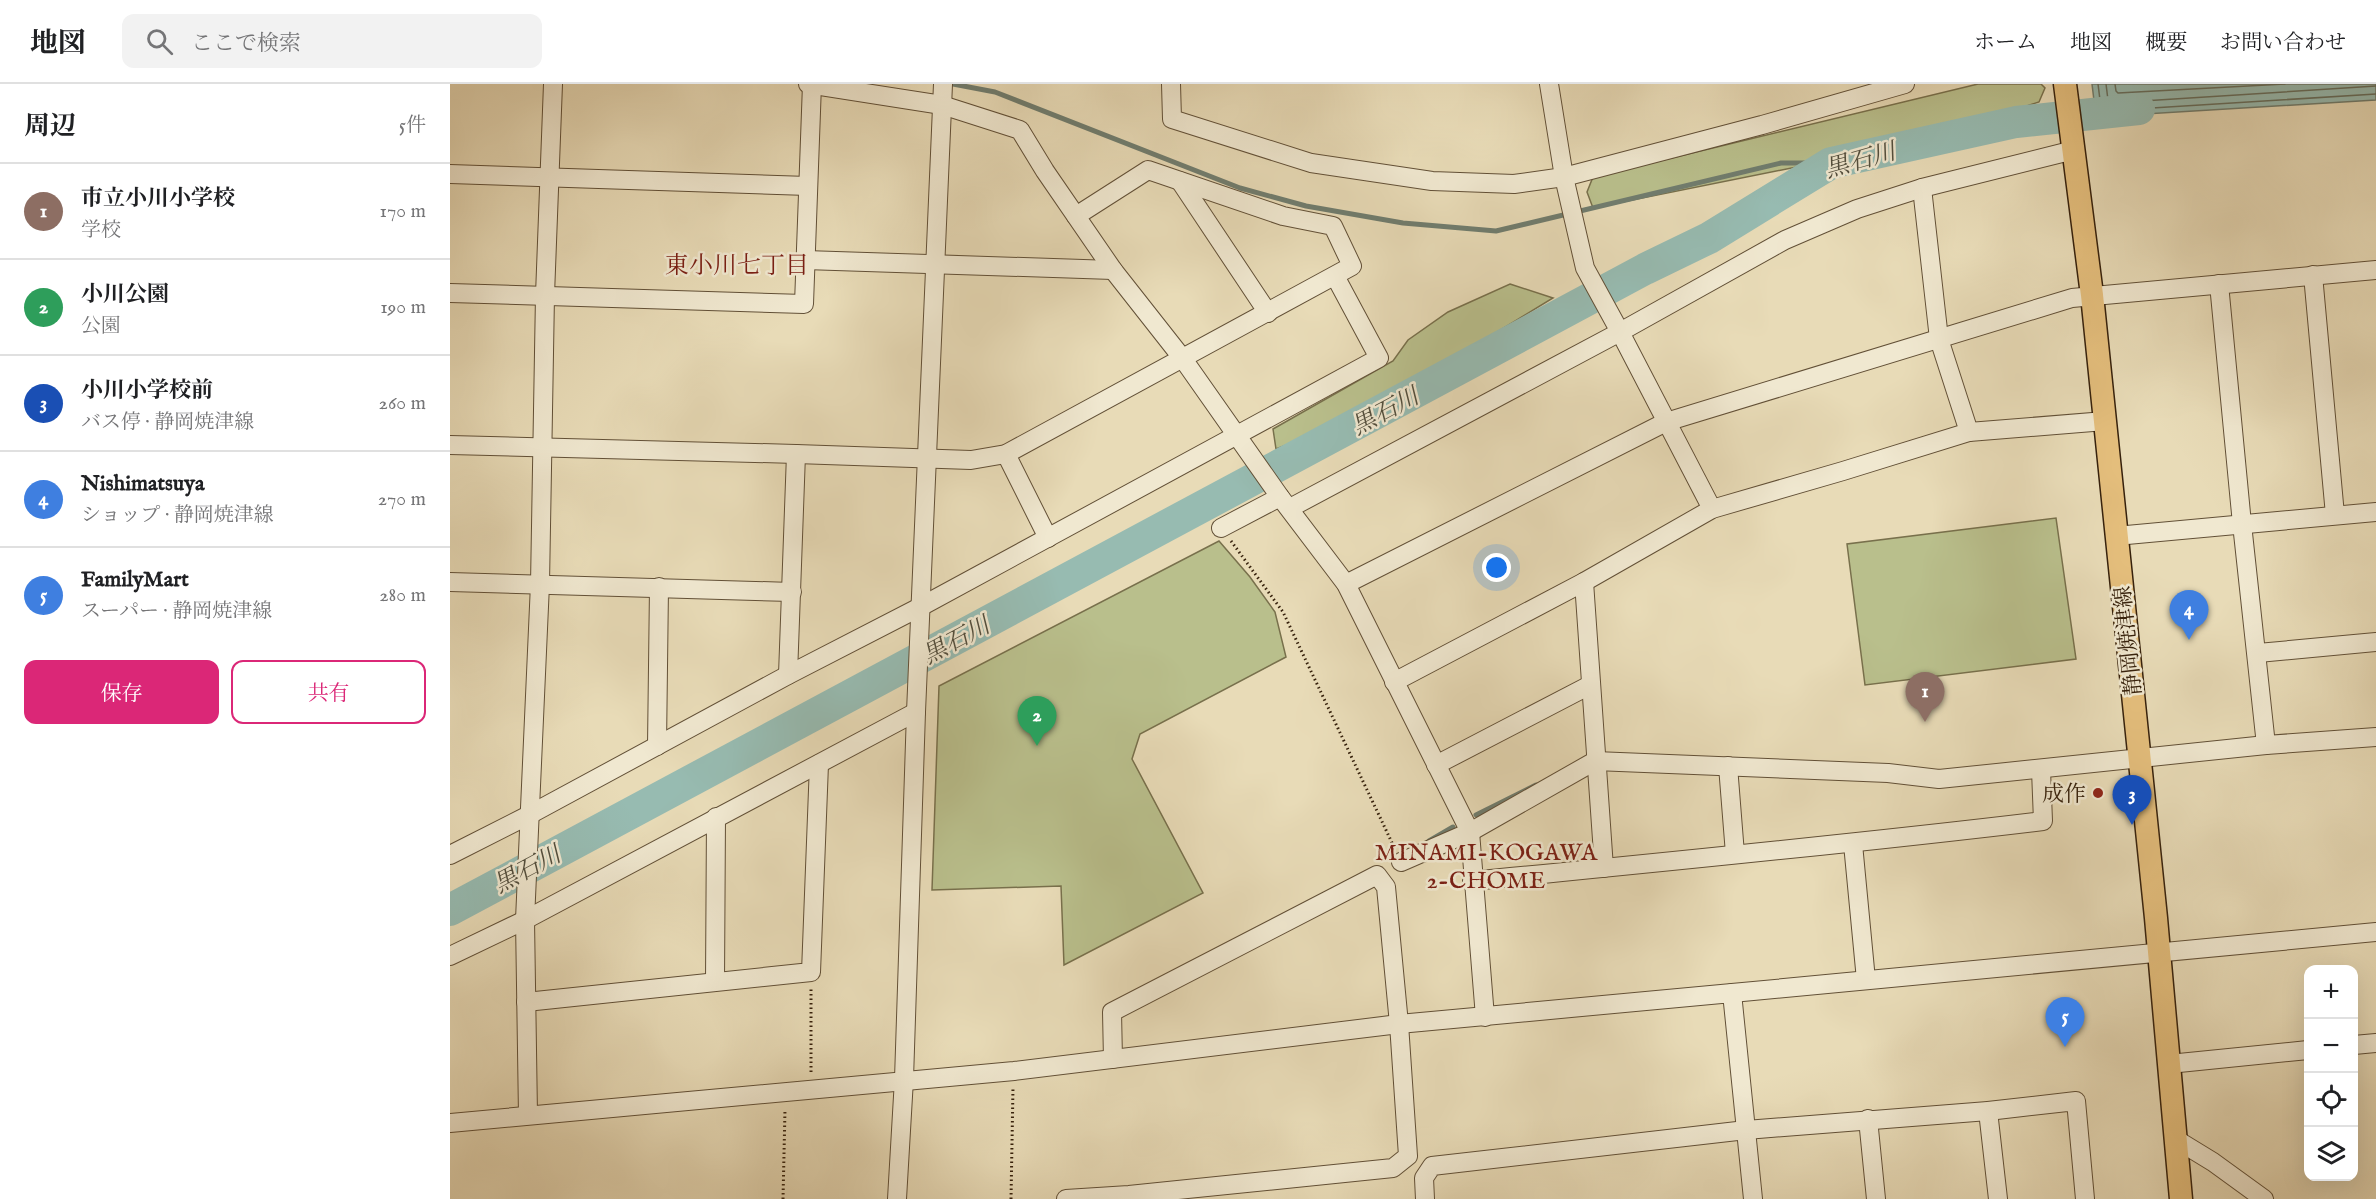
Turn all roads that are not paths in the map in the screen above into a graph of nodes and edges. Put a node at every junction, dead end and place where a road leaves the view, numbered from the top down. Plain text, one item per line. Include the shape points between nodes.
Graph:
1 (553, 84) edge
2 (810, 84) edge
3 (1171, 84) edge
4 (1549, 84) edge
5 (1905, 84) edge
6 (2065, 84) edge
7 (942, 96) edge
8 (2074, 150) junction
9 (450, 174) edge
10 (549, 176) junction
11 (1564, 177) junction
12 (1180, 181) junction
13 (808, 186) junction
14 (1922, 188) junction
15 (1076, 216) junction
16 (805, 260) junction
17 (935, 264) junction
18 (1113, 270) junction
19 (2376, 270) edge
20 (2313, 275) junction
21 (1335, 276) junction
22 (2219, 284) junction
23 (450, 293) edge
24 (545, 296) junction
25 (2092, 296) junction
26 (1268, 313) junction
27 (1620, 332) junction
28 (1939, 339) junction
29 (1183, 359) junction
30 (2105, 420) junction
31 (1666, 422) junction
32 (1969, 432) junction
33 (1242, 441) junction
34 (450, 445) edge
35 (541, 448) junction
36 (796, 453) junction
37 (1006, 454) junction
38 (927, 458) junction
39 (1281, 497) junction
40 (1712, 509) junction
41 (2376, 512) edge
42 (2335, 515) junction
43 (2242, 524) junction
44 (1221, 528) road end
45 (2116, 536) junction
46 (1048, 538) junction
47 (450, 582) edge
48 (1584, 582) junction
49 (540, 584) junction
50 (1346, 584) junction
51 (659, 587) junction
52 (792, 592) junction
53 (921, 614) junction
54 (2376, 642) edge
55 (2258, 653) junction
56 (788, 675) junction
57 (1394, 682) junction
58 (1590, 685) junction
59 (916, 712) junction
60 (2376, 737) edge
61 (2266, 745) junction
62 (657, 746) junction
63 (2139, 758) junction
64 (1595, 762) junction
65 (819, 764) junction
66 (1436, 765) junction
67 (1728, 766) junction
68 (2041, 770) junction
69 (717, 817) junction
70 (529, 820) junction
71 (1470, 832) junction
72 (1852, 844) junction
73 (1735, 854) junction
74 (450, 855) edge
75 (1401, 862) road end
76 (1604, 868) junction
77 (1472, 881) junction
78 (525, 920) junction
79 (2376, 932) edge
80 (2159, 952) junction
81 (450, 956) edge
82 (1866, 980) junction
83 (715, 981) junction
84 (1732, 993) junction
85 (526, 1002) junction
86 (1485, 1017) junction
87 (1399, 1024) junction
88 (2376, 1043) edge
89 (2358, 1045) edge
90 (2304, 1050) edge
91 (1113, 1059) junction
92 (2169, 1064) junction
93 (904, 1079) junction
94 (1988, 1111) junction
95 (528, 1115) junction
96 (1868, 1119) junction
97 (450, 1123) edge
98 (1746, 1130) junction
99 (2177, 1140) junction
100 (1129, 1197) edge
101 (897, 1199) edge
102 (1066, 1199) edge
103 (1425, 1199) edge
104 (1753, 1199) edge
105 (1876, 1199) edge
106 (1998, 1199) edge
107 (2085, 1199) edge
108 (2181, 1199) edge
109 (2264, 1199) edge

1 - 10 street
2 - 7 street
2 - 13 street
3 - 11 street via 1172,119 1311,163 1432,182 1514,184
4 - 11 street
5 - 11 street
6 - 8 main road, 静岡焼津線
7 - 15 street via 1020,130
7 - 17 street
8 - 14 street
8 - 25 main road, 静岡焼津線
9 - 10 street
10 - 13 street
10 - 24 street
11 - 27 street via 1585,268
12 - 15 street via 1148,170
12 - 21 street via 1283,216 1333,226 1352,266
12 - 26 street
13 - 16 street
14 - 27 street via 1857,209 1785,240
14 - 28 street
15 - 18 street
16 - 17 street
16 - 24 street via 804,304
17 - 18 street
17 - 38 street
18 - 29 street
19 - 20 street
20 - 22 street
20 - 42 street
21 - 26 street
21 - 33 street via 1379,358
22 - 25 street
22 - 43 street
23 - 24 street
24 - 35 street
25 - 28 street via 2072,298
25 - 30 main road, 静岡焼津線
26 - 29 street
27 - 31 street
27 - 39 street
28 - 31 street
28 - 32 street
29 - 33 street
29 - 37 street
30 - 32 street
30 - 45 main road, 静岡焼津線
31 - 40 street
31 - 50 street
32 - 40 street
33 - 39 street
33 - 46 street
34 - 35 street
35 - 36 street
35 - 49 street
36 - 38 street
36 - 52 street
37 - 38 street via 971,460
37 - 46 street
38 - 53 street
39 - 44 street
39 - 50 street
40 - 48 street
41 - 42 street
42 - 43 street
43 - 45 street
43 - 55 street
45 - 63 main road, 静岡焼津線
46 - 53 street
47 - 49 street
48 - 57 street
48 - 58 street
49 - 51 street
49 - 70 street
50 - 57 street
51 - 52 street
51 - 62 street
52 - 56 street
53 - 56 street
53 - 59 street
54 - 55 street
55 - 61 street
56 - 62 street
57 - 66 street
58 - 64 street
58 - 66 street
59 - 65 street
59 - 93 street
60 - 61 street
61 - 63 street
62 - 70 street
63 - 68 street
63 - 80 main road, 静岡焼津線
64 - 67 street
64 - 71 street
64 - 76 street
65 - 69 street
65 - 83 street via 812,972
66 - 71 street
67 - 68 street via 1939,779
67 - 73 street
68 - 72 street via 2043,821
69 - 78 street
69 - 83 street
70 - 74 street
70 - 78 street
71 - 75 street
71 - 77 street
72 - 73 street
72 - 82 street
73 - 76 street
76 - 77 street
77 - 86 street
78 - 81 street
78 - 85 street
79 - 80 street
80 - 82 street
80 - 92 main road, 静岡焼津線
82 - 84 street
83 - 85 street
84 - 86 street
84 - 98 street
85 - 95 street
86 - 87 street
87 - 91 street
87 - 91 street via 1386,887 1377,875 1112,1012
87 - 100 street via 1408,1156 1393,1168
88 - 89 street
90 - 92 street
91 - 93 street
92 - 99 main road, 静岡焼津線
93 - 95 street
93 - 101 street
94 - 96 street
94 - 106 street
94 - 107 street via 2076,1101
95 - 97 street
96 - 98 street
96 - 105 street
98 - 103 street via 1432,1166 1425,1178
98 - 104 street
99 - 108 main road, 静岡焼津線
99 - 109 street
100 - 102 street

